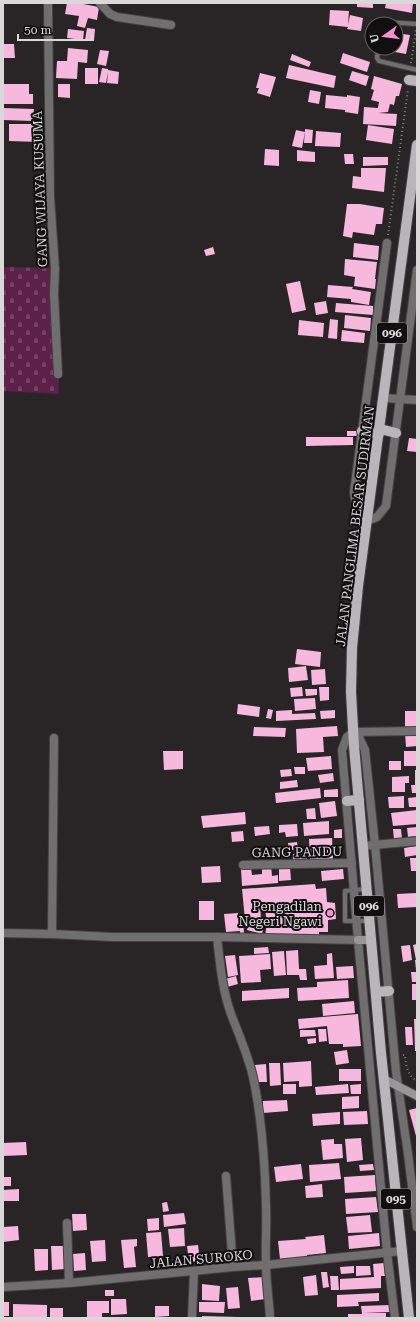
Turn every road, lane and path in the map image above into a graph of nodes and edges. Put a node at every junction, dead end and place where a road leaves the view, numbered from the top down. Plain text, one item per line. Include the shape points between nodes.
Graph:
1 (48, 3) edge
2 (100, 3) edge
3 (404, 23) edge
4 (417, 24) edge
5 (171, 25) dead end
6 (377, 56) edge
7 (410, 69) junction
8 (417, 70) edge
9 (413, 80) edge
10 (417, 148) edge
11 (412, 219) edge
12 (387, 242) joint
13 (417, 270) edge
14 (58, 374) dead end
15 (384, 398) junction
16 (400, 399) junction
17 (417, 400) edge
18 (362, 431) junction
19 (379, 432) junction
20 (396, 433) junction
21 (367, 521) junction
22 (417, 731) edge
23 (353, 732) junction
24 (54, 738) dead end
25 (359, 800) junction
26 (346, 801) junction
27 (417, 841) edge
28 (375, 845) junction
29 (363, 846) junction
30 (352, 863) junction
31 (243, 865) dead end
32 (367, 889) junction
33 (354, 890) junction
34 (356, 921) junction
35 (370, 921) junction
36 (3, 933) edge
37 (52, 934) junction
38 (217, 937) junction
39 (358, 940) junction
40 (372, 940) junction
41 (389, 991) junction
42 (376, 992) junction
43 (395, 1055) junction
44 (384, 1079) junction
45 (417, 1082) edge
46 (398, 1085) junction
47 (417, 1096) edge
48 (226, 1176) dead end
49 (67, 1222) dead end
50 (417, 1227) edge
51 (402, 1251) junction
52 (387, 1252) junction
53 (266, 1265) junction
54 (233, 1267) junction
55 (194, 1271) junction
56 (69, 1283) junction
57 (3, 1287) edge
58 (192, 1318) edge
59 (270, 1318) edge
60 (395, 1318) edge
61 (409, 1318) edge

1 - 14 street, GANG WIJAYA KUSUMA via 50,197
2 - 5 street via 116,17
3 - 4 lane
4 - 7 path
6 - 7 lane via 379,61
7 - 8 lane
9 - 12 path
10 - 11 main road, JALAN PANGLIMA BESAR SUDIRMAN / 096
11 - 15 main road, JALAN PANGLIMA BESAR SUDIRMAN / 096
12 - 18 street
13 - 16 street
15 - 16 street
15 - 19 main road, JALAN PANGLIMA BESAR SUDIRMAN / 096
16 - 17 street
16 - 20 street
18 - 19 main road
18 - 21 street via 354,492 358,510
19 - 20 main road
19 - 21 main road, JALAN PANGLIMA BESAR SUDIRMAN / 096
20 - 21 street via 386,506 377,517
21 - 23 main road, JALAN PANGLIMA BESAR SUDIRMAN / 096 via 352,639
22 - 23 street
23 - 25 main road, JALAN PANGLIMA BESAR SUDIRMAN / 096
23 - 26 street via 347,737 342,750
23 - 28 street via 358,735 365,750
24 - 37 street
25 - 26 main road
25 - 29 main road, JALAN PANGLIMA BESAR SUDIRMAN / 096
26 - 30 street
27 - 28 street
28 - 29 street
28 - 41 street
29 - 32 main road, JALAN PANGLIMA BESAR SUDIRMAN / 096
30 - 31 street, GANG PANDU
30 - 33 street
32 - 33 lane
32 - 35 main road, JALAN PANGLIMA BESAR SUDIRMAN / 096
33 - 34 street
34 - 35 lane
34 - 39 street
35 - 40 main road, JALAN PANGLIMA BESAR SUDIRMAN / 096
36 - 37 street
37 - 38 street
38 - 39 street
38 - 53 street via 225,994 246,1052 258,1103 265,1175
39 - 40 main road
39 - 52 street
40 - 42 main road, JALAN PANGLIMA BESAR SUDIRMAN / 096
41 - 42 main road
41 - 43 street
42 - 44 main road, JALAN PANGLIMA BESAR SUDIRMAN / 096
43 - 45 path via 405,1055 406,1069
43 - 46 street
44 - 46 main road
44 - 51 main road, 095
46 - 47 main road
46 - 50 street
48 - 54 street
49 - 56 street
51 - 52 street, JALAN SUROKO
51 - 61 main road, 095
52 - 53 street, JALAN SUROKO
52 - 60 street
53 - 54 street, JALAN SUROKO
53 - 59 street
54 - 55 street, JALAN SUROKO
55 - 56 street, JALAN SUROKO
55 - 58 street
56 - 57 street, JALAN SUROKO

